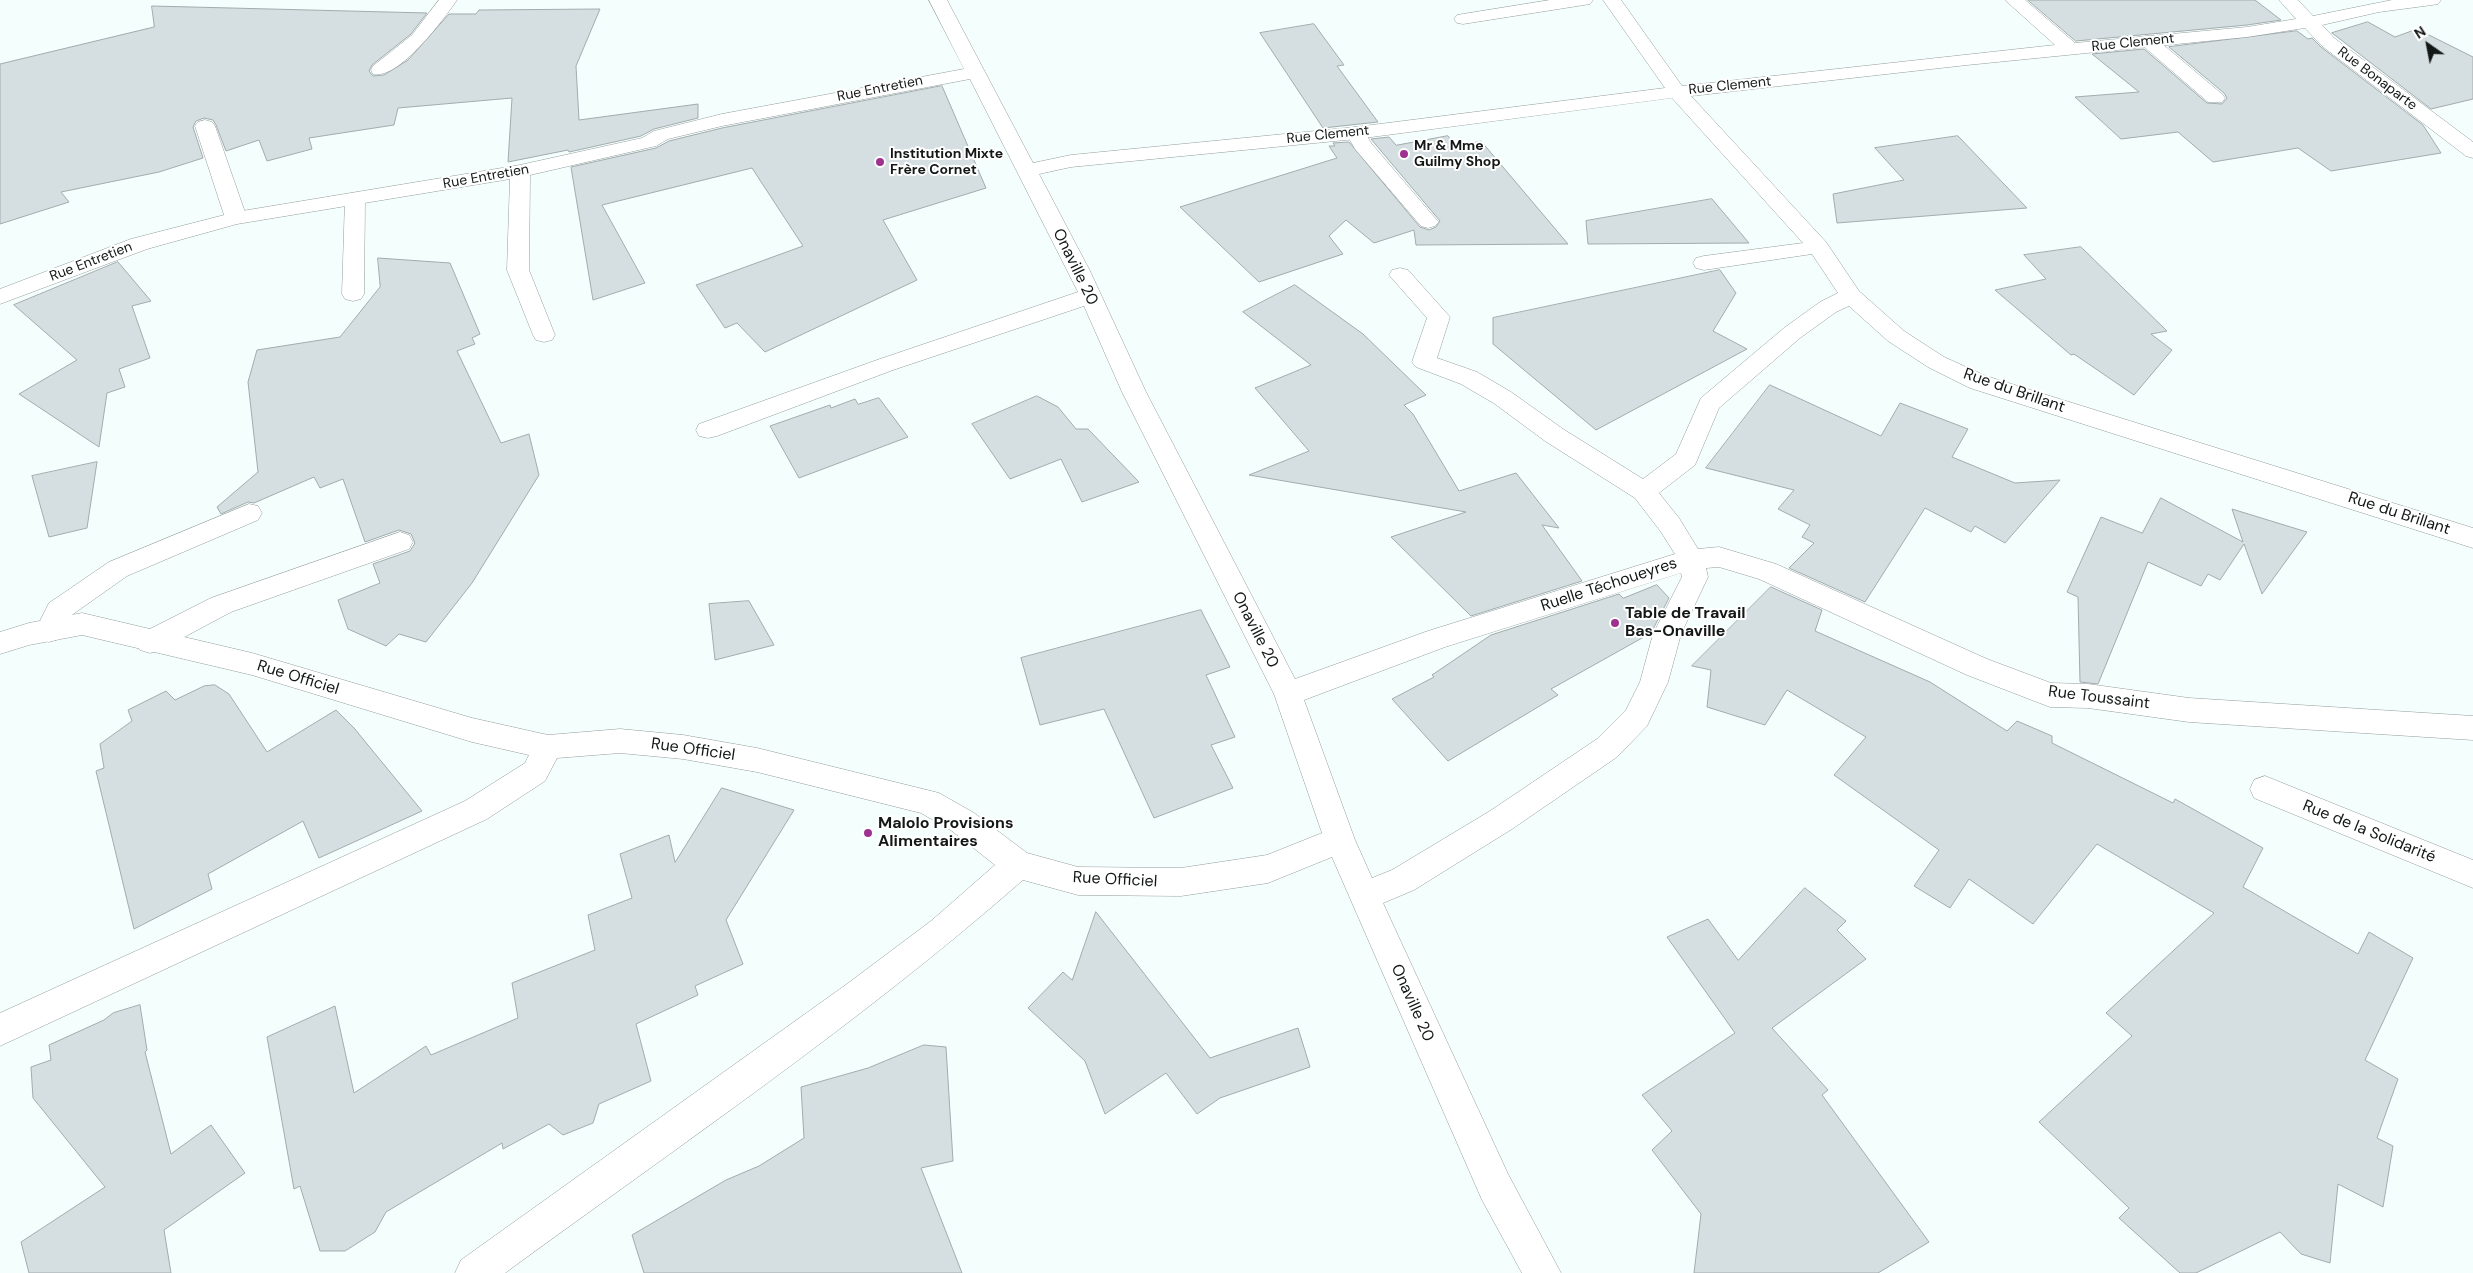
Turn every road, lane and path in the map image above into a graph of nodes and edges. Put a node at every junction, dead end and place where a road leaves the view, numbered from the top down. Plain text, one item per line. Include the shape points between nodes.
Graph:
1 (448, 0) edge
2 (938, 0) edge
3 (1584, 0) edge
4 (1612, 0) edge
5 (2014, 0) edge
6 (2288, 0) edge
7 (2432, 0) edge
8 (1463, 19) dead end
9 (2310, 22) junction
10 (2148, 41) junction
11 (2070, 49) junction
12 (380, 70) dead end
13 (976, 72) junction
14 (1678, 92) junction
15 (2215, 98) dead end
16 (205, 126) dead end
17 (1356, 132) junction
18 (2473, 152) edge
19 (1027, 170) junction
20 (520, 172) junction
21 (355, 199) junction
22 (236, 218) junction
23 (1428, 222) dead end
24 (1818, 247) junction
25 (1704, 263) dead end
26 (1400, 275) dead end
27 (354, 294) dead end
28 (1090, 296) junction
29 (1851, 296) junction
30 (0, 297) edge
31 (544, 334) dead end
32 (708, 430) dead end
33 (1644, 492) junction
34 (249, 513) dead end
35 (2473, 538) edge
36 (400, 542) dead end
37 (1691, 559) junction
38 (39, 633) junction
39 (150, 642) junction
40 (0, 643) edge
41 (1288, 694) junction
42 (2473, 728) edge
43 (548, 747) junction
44 (2264, 789) dead end
45 (1340, 840) junction
46 (1018, 865) junction
47 (2473, 874) edge
48 (1364, 896) junction
49 (0, 1030) edge
50 (474, 1273) edge
51 (1542, 1273) edge

1 - 12 street via 418,39
2 - 13 street, Onaville 20
3 - 8 street
4 - 14 street, Rue du Brillant
5 - 11 street
6 - 9 street, Rue Bonaparte
7 - 9 street, Rue Clement via 2379,7
9 - 10 street, Rue Clement via 2247,32
9 - 18 street, Rue Bonaparte via 2328,42
10 - 11 street, Rue Clement
10 - 15 street
11 - 14 street, Rue Clement
13 - 19 street, Onaville 20
13 - 20 street, Rue Entretien via 722,120 661,135 649,142
14 - 17 street, Rue Clement
14 - 24 street, Rue du Brillant
16 - 22 street
17 - 19 street, Rue Clement via 1070,161
17 - 23 street via 1362,145
19 - 28 street, Onaville 20
20 - 21 street, Rue Entretien
20 - 31 street via 518,270
21 - 22 street, Rue Entretien
21 - 27 street
22 - 30 street, Rue Entretien via 139,244
24 - 25 street
24 - 29 street, Rue du Brillant
26 - 33 street, Ruelle Téchoueyres via 1438,317 1424,362 1469,378
28 - 32 street via 894,361
28 - 41 street, Onaville 20 via 1134,392
29 - 33 street via 1828,307 1792,333 1710,404 1686,459
29 - 35 street, Rue du Brillant via 1896,336 1936,362 1978,382
33 - 37 street, Ruelle Téchoueyres
34 - 38 street via 118,569 59,610
36 - 39 street via 221,605
37 - 41 street, Ruelle Téchoueyres via 1424,642
37 - 42 street, Rue Toussaint via 1719,557 1767,571 1968,663 2050,694 2189,710
37 - 48 street via 1695,577 1667,634 1654,682 1637,718 1607,748 1501,820 1403,880
38 - 39 street, Rue Officiel via 82,624
38 - 40 street, Rue Officiel
39 - 43 street, Rue Officiel via 252,664 472,730
41 - 45 street, Onaville 20
43 - 46 street, Rue Officiel via 620,741 683,747 757,760 883,790 928,802 963,822
43 - 49 street via 535,772 476,810
44 - 47 street, Rue de la Solidarité
45 - 46 street, Rue Officiel via 1268,869 1181,882 1078,881
45 - 48 street, Onaville 20
46 - 50 street via 942,931 859,995
48 - 51 street, Onaville 20 via 1495,1187

